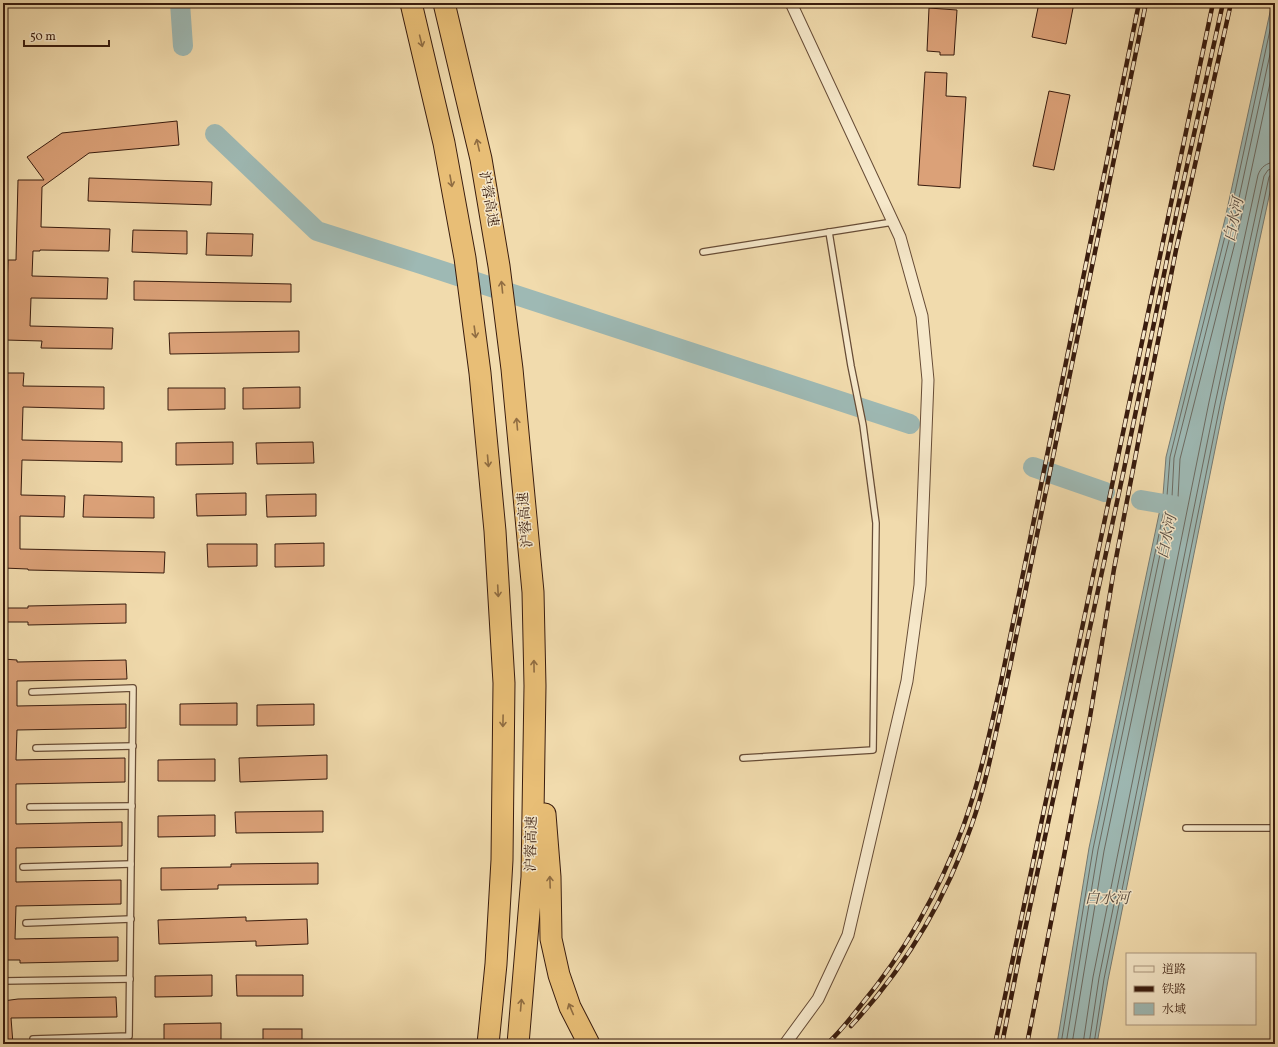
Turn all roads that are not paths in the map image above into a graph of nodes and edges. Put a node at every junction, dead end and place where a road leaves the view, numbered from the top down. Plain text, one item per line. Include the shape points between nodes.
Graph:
1 (411, 3) edge
2 (444, 3) edge
3 (791, 3) edge
4 (893, 222) junction
5 (829, 232) junction
6 (703, 252) dead end
7 (535, 686) junction
8 (32, 692) dead end
9 (133, 746) junction
10 (36, 748) dead end
11 (743, 758) dead end
12 (132, 806) junction
13 (30, 807) dead end
14 (1186, 828) dead end
15 (1275, 828) edge
16 (132, 864) junction
17 (23, 867) dead end
18 (131, 919) junction
19 (26, 924) dead end
20 (130, 979) junction
21 (3, 981) edge
22 (33, 1039) dead end
23 (488, 1044) edge
24 (518, 1044) edge
25 (588, 1044) edge
26 (785, 1044) edge

1 -> 23 highway via 444,143 465,258 480,373 495,531 504,684 502,860
7 -> 2 highway, 沪蓉高速 via 532,584 500,266 481,159
3 - 4 street
4 - 5 lane
4 - 26 street via 900,237 922,316 928,380 920,585 907,681 848,935 818,999
5 - 6 lane
5 - 11 lane via 863,425 876,523 873,750
24 -> 7 highway, 沪蓉高速 via 532,877
25 -> 7 highway via 570,1007 551,940 550,877
8 - 9 lane via 133,688
9 - 10 lane
9 - 12 lane
12 - 13 lane
12 - 16 lane
14 - 15 lane
16 - 17 lane
16 - 18 lane
18 - 19 lane
18 - 20 lane
20 - 21 lane
20 - 22 lane via 129,1036

